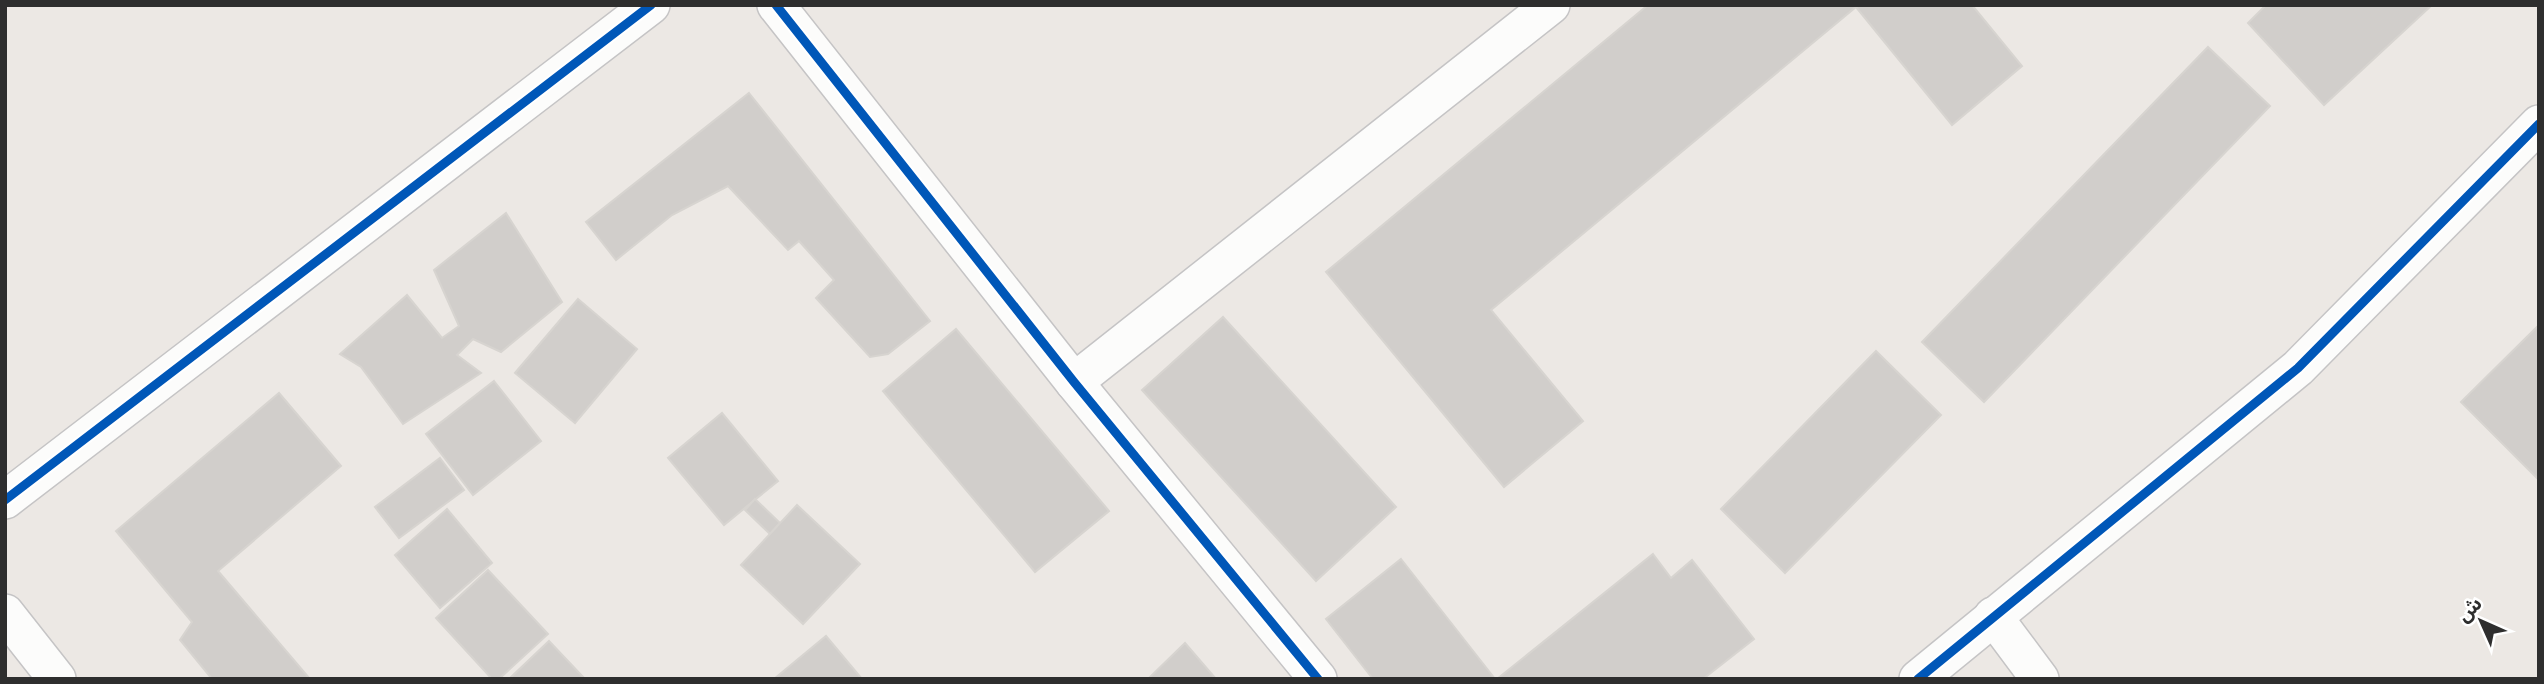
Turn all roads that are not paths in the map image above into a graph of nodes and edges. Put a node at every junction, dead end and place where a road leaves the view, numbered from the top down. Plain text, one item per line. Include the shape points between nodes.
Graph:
1 (651, 5) edge
2 (776, 5) edge
3 (1551, 5) edge
4 (2539, 124) edge
5 (1074, 382) junction
6 (5, 500) edge
7 (5, 613) edge
8 (1993, 616) junction
9 (57, 679) edge
10 (1318, 679) edge
11 (1918, 679) edge
12 (2039, 679) edge

1 - 6 street
2 - 5 street
3 - 5 street
4 - 8 street via 2298,368
5 - 10 street
7 - 9 street
8 - 11 street
8 - 12 street

